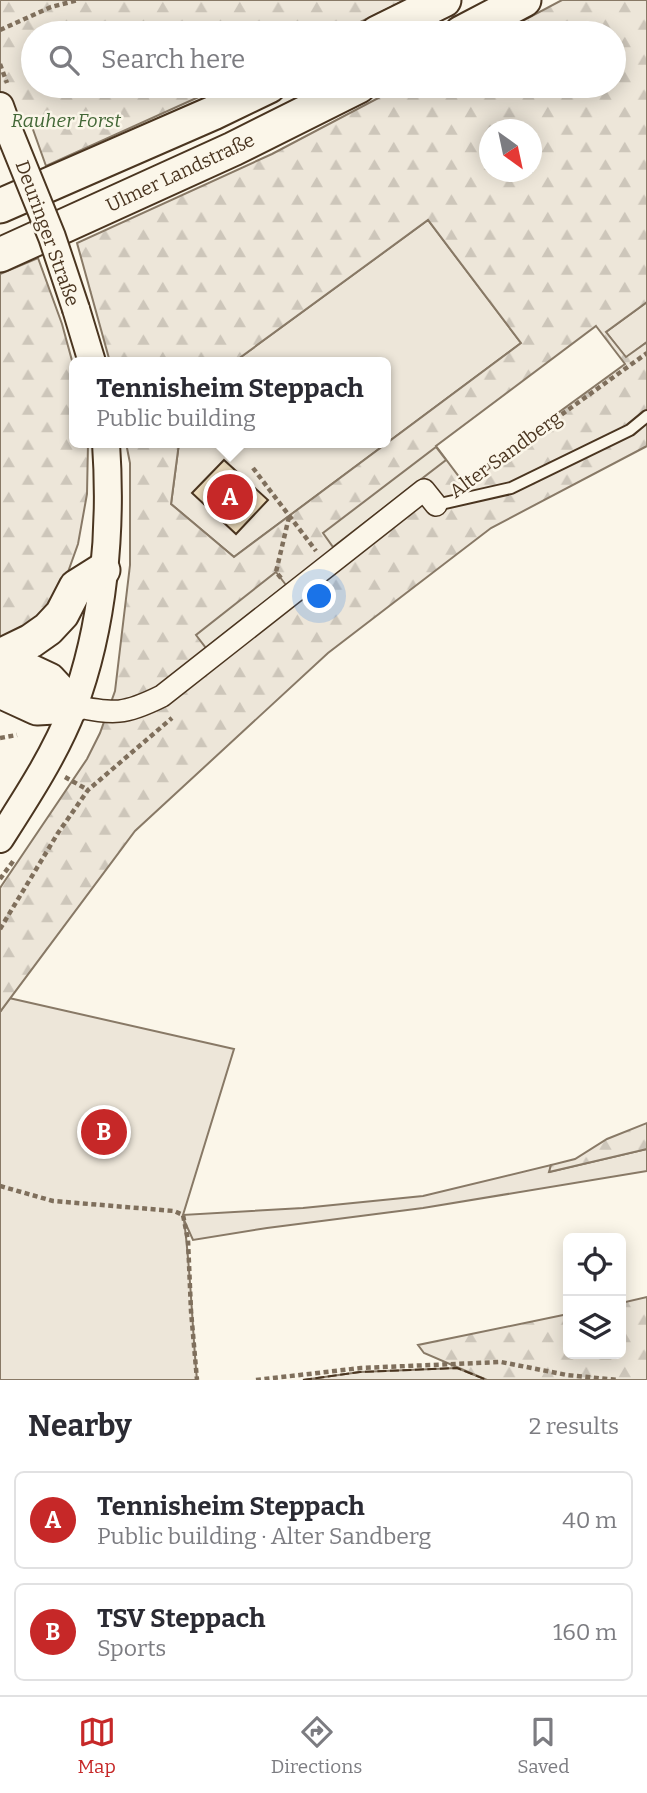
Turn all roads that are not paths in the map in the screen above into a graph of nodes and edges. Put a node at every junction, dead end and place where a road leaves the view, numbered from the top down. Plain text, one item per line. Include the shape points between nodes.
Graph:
1 (444, 0) edge
2 (524, 0) edge
3 (401, 21) edge
4 (484, 21) edge
5 (244, 98) edge
6 (335, 98) edge
7 (0, 106) edge
8 (0, 206) edge
9 (0, 255) edge
10 (90, 357) edge
11 (647, 416) edge
12 (106, 448) edge
13 (436, 505) joint
14 (103, 570) junction
15 (0, 657) edge
16 (0, 691) edge
17 (83, 708) junction
18 (0, 839) edge

1 - 3 main road
2 - 4 main road
5 - 8 main road, Ulmer Landstraße
6 - 9 main road, Ulmer Landstraße
7 - 10 street, Deuringer Straße, bridge via 52,237
11 - 13 lane via 630,430 511,488
12 - 14 street via 108,521
13 - 17 street, Alter Sandberg via 424,490 162,696 136,709 107,713
14 - 15 main road via 76,587 48,629
14 - 17 street
15 - 17 main road via 48,680
16 - 17 main road via 37,708
17 - 18 street

